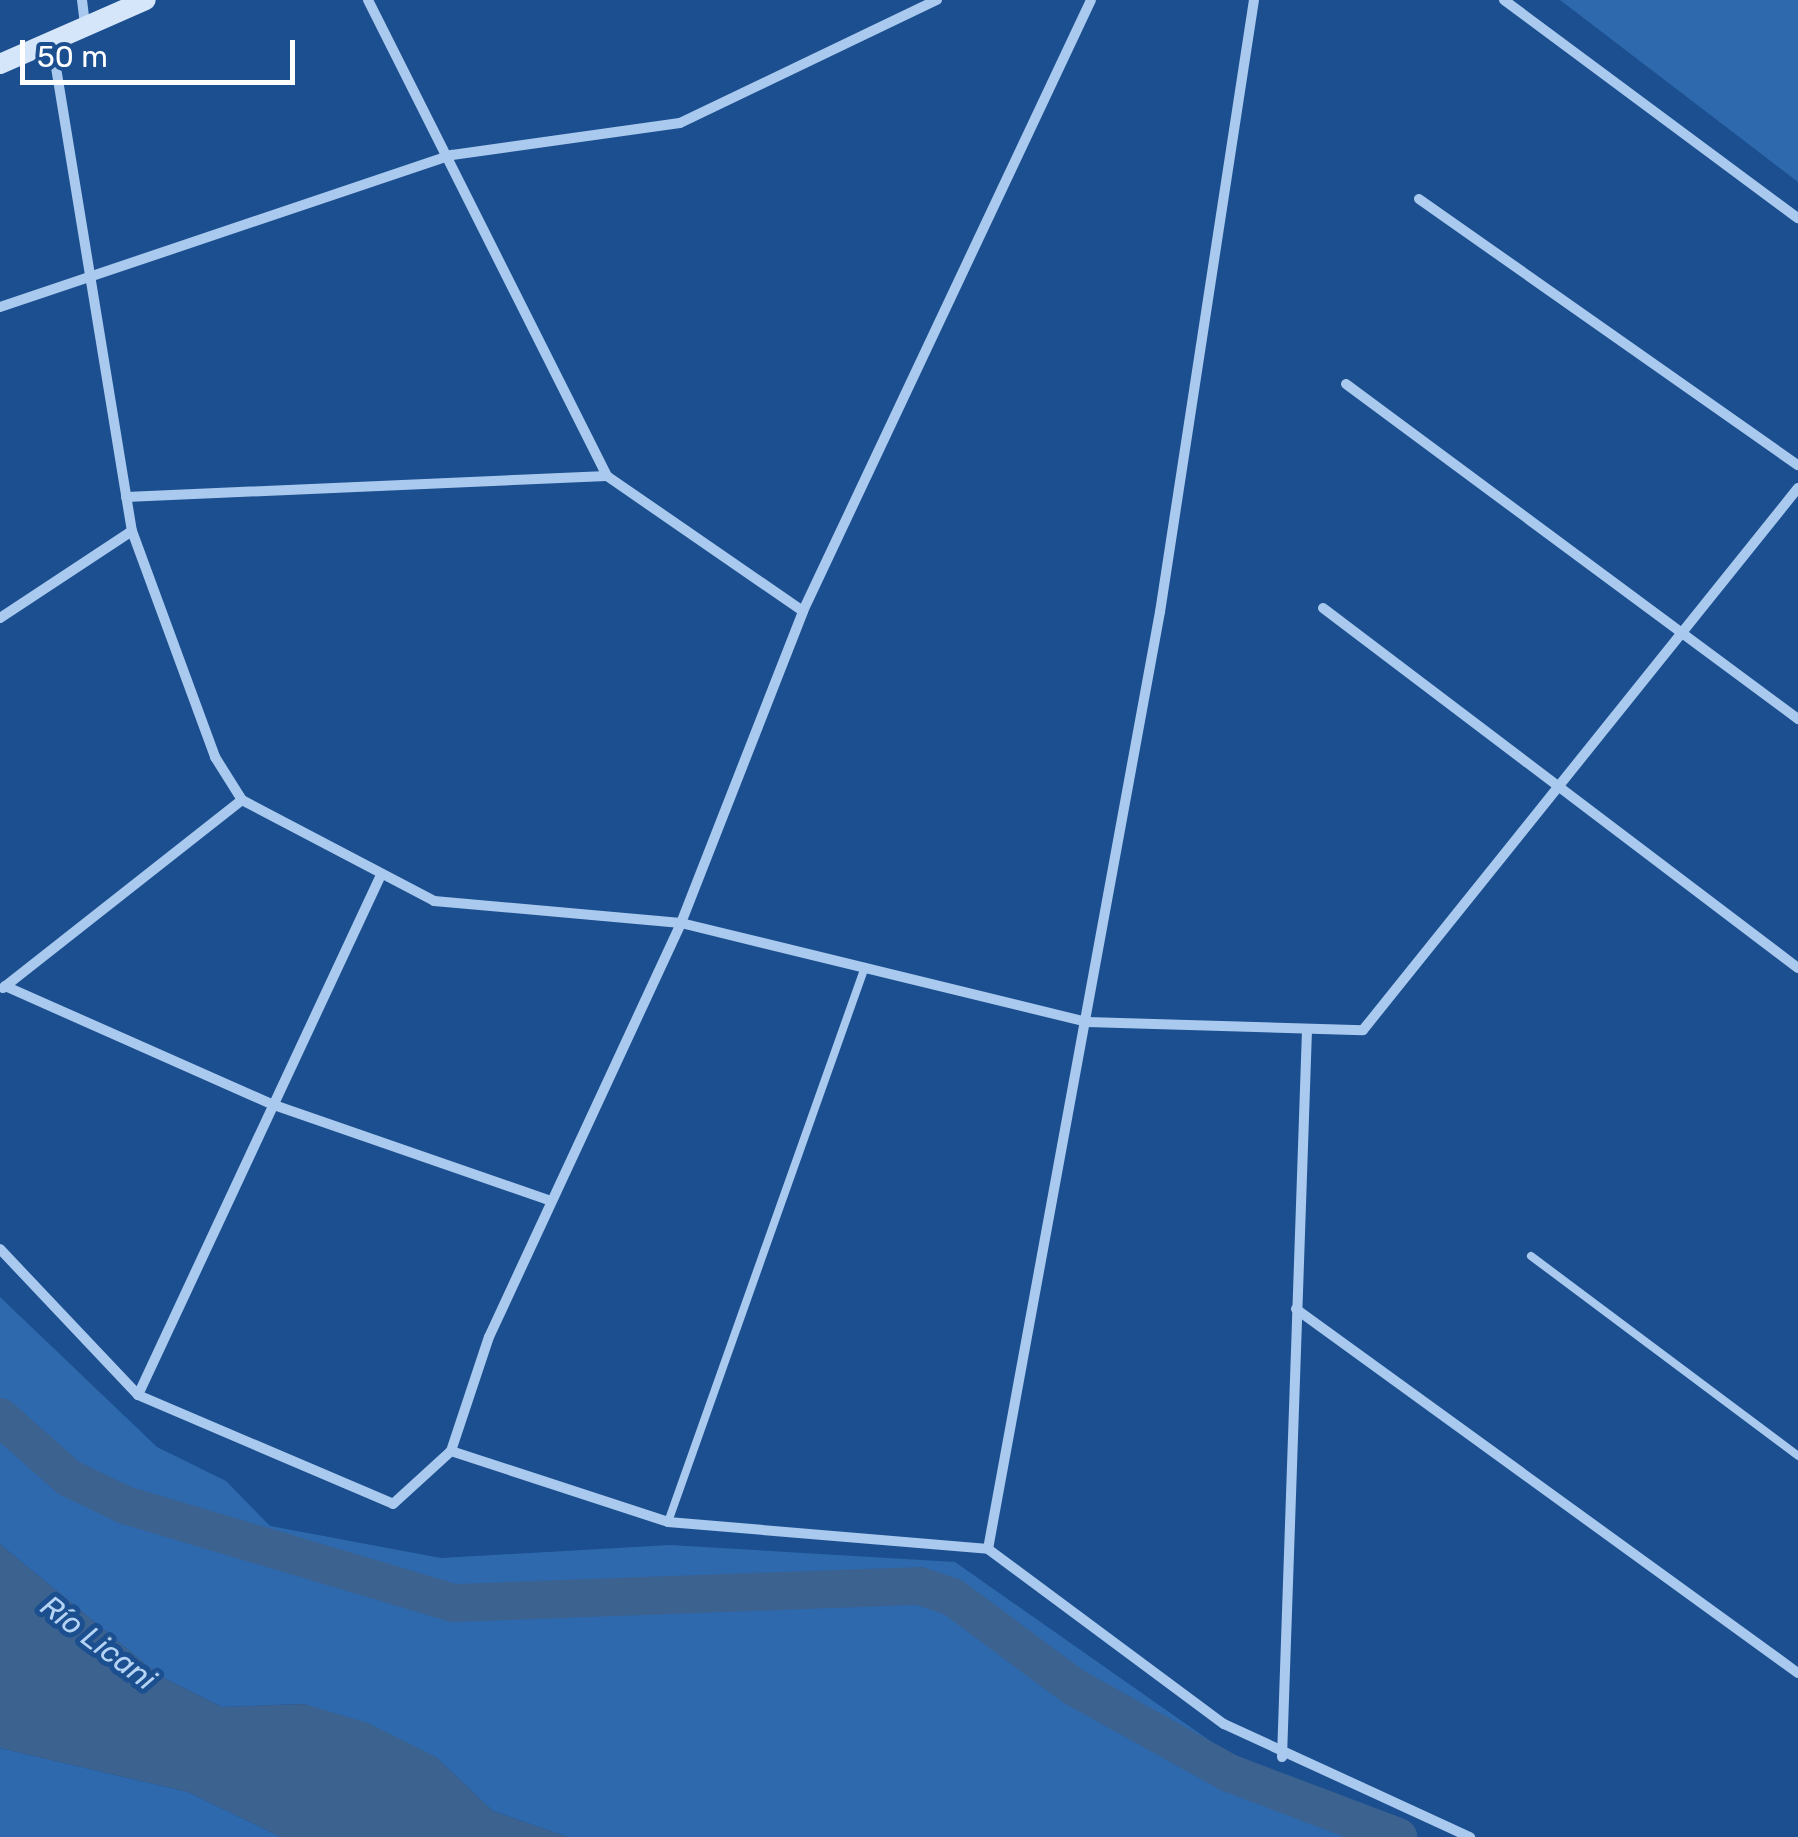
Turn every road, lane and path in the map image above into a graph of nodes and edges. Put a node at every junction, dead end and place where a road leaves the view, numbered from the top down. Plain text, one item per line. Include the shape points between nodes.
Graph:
1 (82, 0) edge
2 (146, 0) edge
3 (368, 0) edge
4 (937, 0) edge
5 (1091, 0) edge
6 (1254, 0) edge
7 (1504, 0) edge
8 (85, 26) junction
9 (52, 42) junction
10 (0, 64) edge
11 (452, 155) junction
12 (1419, 199) dead end
13 (1798, 218) edge
14 (84, 277) junction
15 (0, 307) edge
16 (1346, 384) dead end
17 (1798, 465) edge
18 (607, 476) junction
19 (1798, 488) edge
20 (126, 496) junction
21 (132, 531) junction
22 (1324, 608) dead end
23 (803, 612) junction
24 (0, 618) edge
25 (1682, 629) junction
26 (1798, 719) edge
27 (1555, 784) junction
28 (242, 800) junction
29 (379, 879) junction
30 (681, 923) junction
31 (865, 967) junction
32 (1798, 968) edge
33 (3, 988) edge
34 (1087, 1022) junction
35 (1307, 1031) junction
36 (274, 1105) junction
37 (548, 1200) junction
38 (0, 1249) edge
39 (1531, 1256) dead end
40 (1296, 1309) junction
41 (138, 1396) junction
42 (451, 1451) junction
43 (1798, 1456) edge
44 (668, 1522) junction
45 (988, 1549) junction
46 (1798, 1673) edge
47 (1282, 1756) junction
48 (1470, 1837) edge

1 - 8 street
2 - 8 street
3 - 11 street
4 - 11 street via 680,123
5 - 23 street
6 - 34 street
7 - 13 street
8 - 9 street
9 - 10 street
9 - 14 street
11 - 14 street
11 - 18 street
12 - 17 street
14 - 15 street
14 - 20 street
16 - 25 street
18 - 20 street
18 - 23 street
19 - 25 street
20 - 21 street
21 - 24 street
21 - 28 street via 215,757
22 - 27 street
23 - 30 street
25 - 26 street
25 - 27 street
27 - 32 street
27 - 35 street via 1364,1030
28 - 29 street
28 - 33 street
29 - 30 street via 486,910
29 - 36 street
30 - 31 street
30 - 37 street
31 - 34 street
31 - 44 lane
33 - 36 street
34 - 35 street
34 - 45 street
35 - 40 street
36 - 37 street
36 - 41 street
37 - 42 street
38 - 41 street
39 - 43 lane
40 - 46 street
40 - 47 street
41 - 42 street via 393,1504
42 - 44 street
44 - 45 street
45 - 47 street
47 - 48 street

